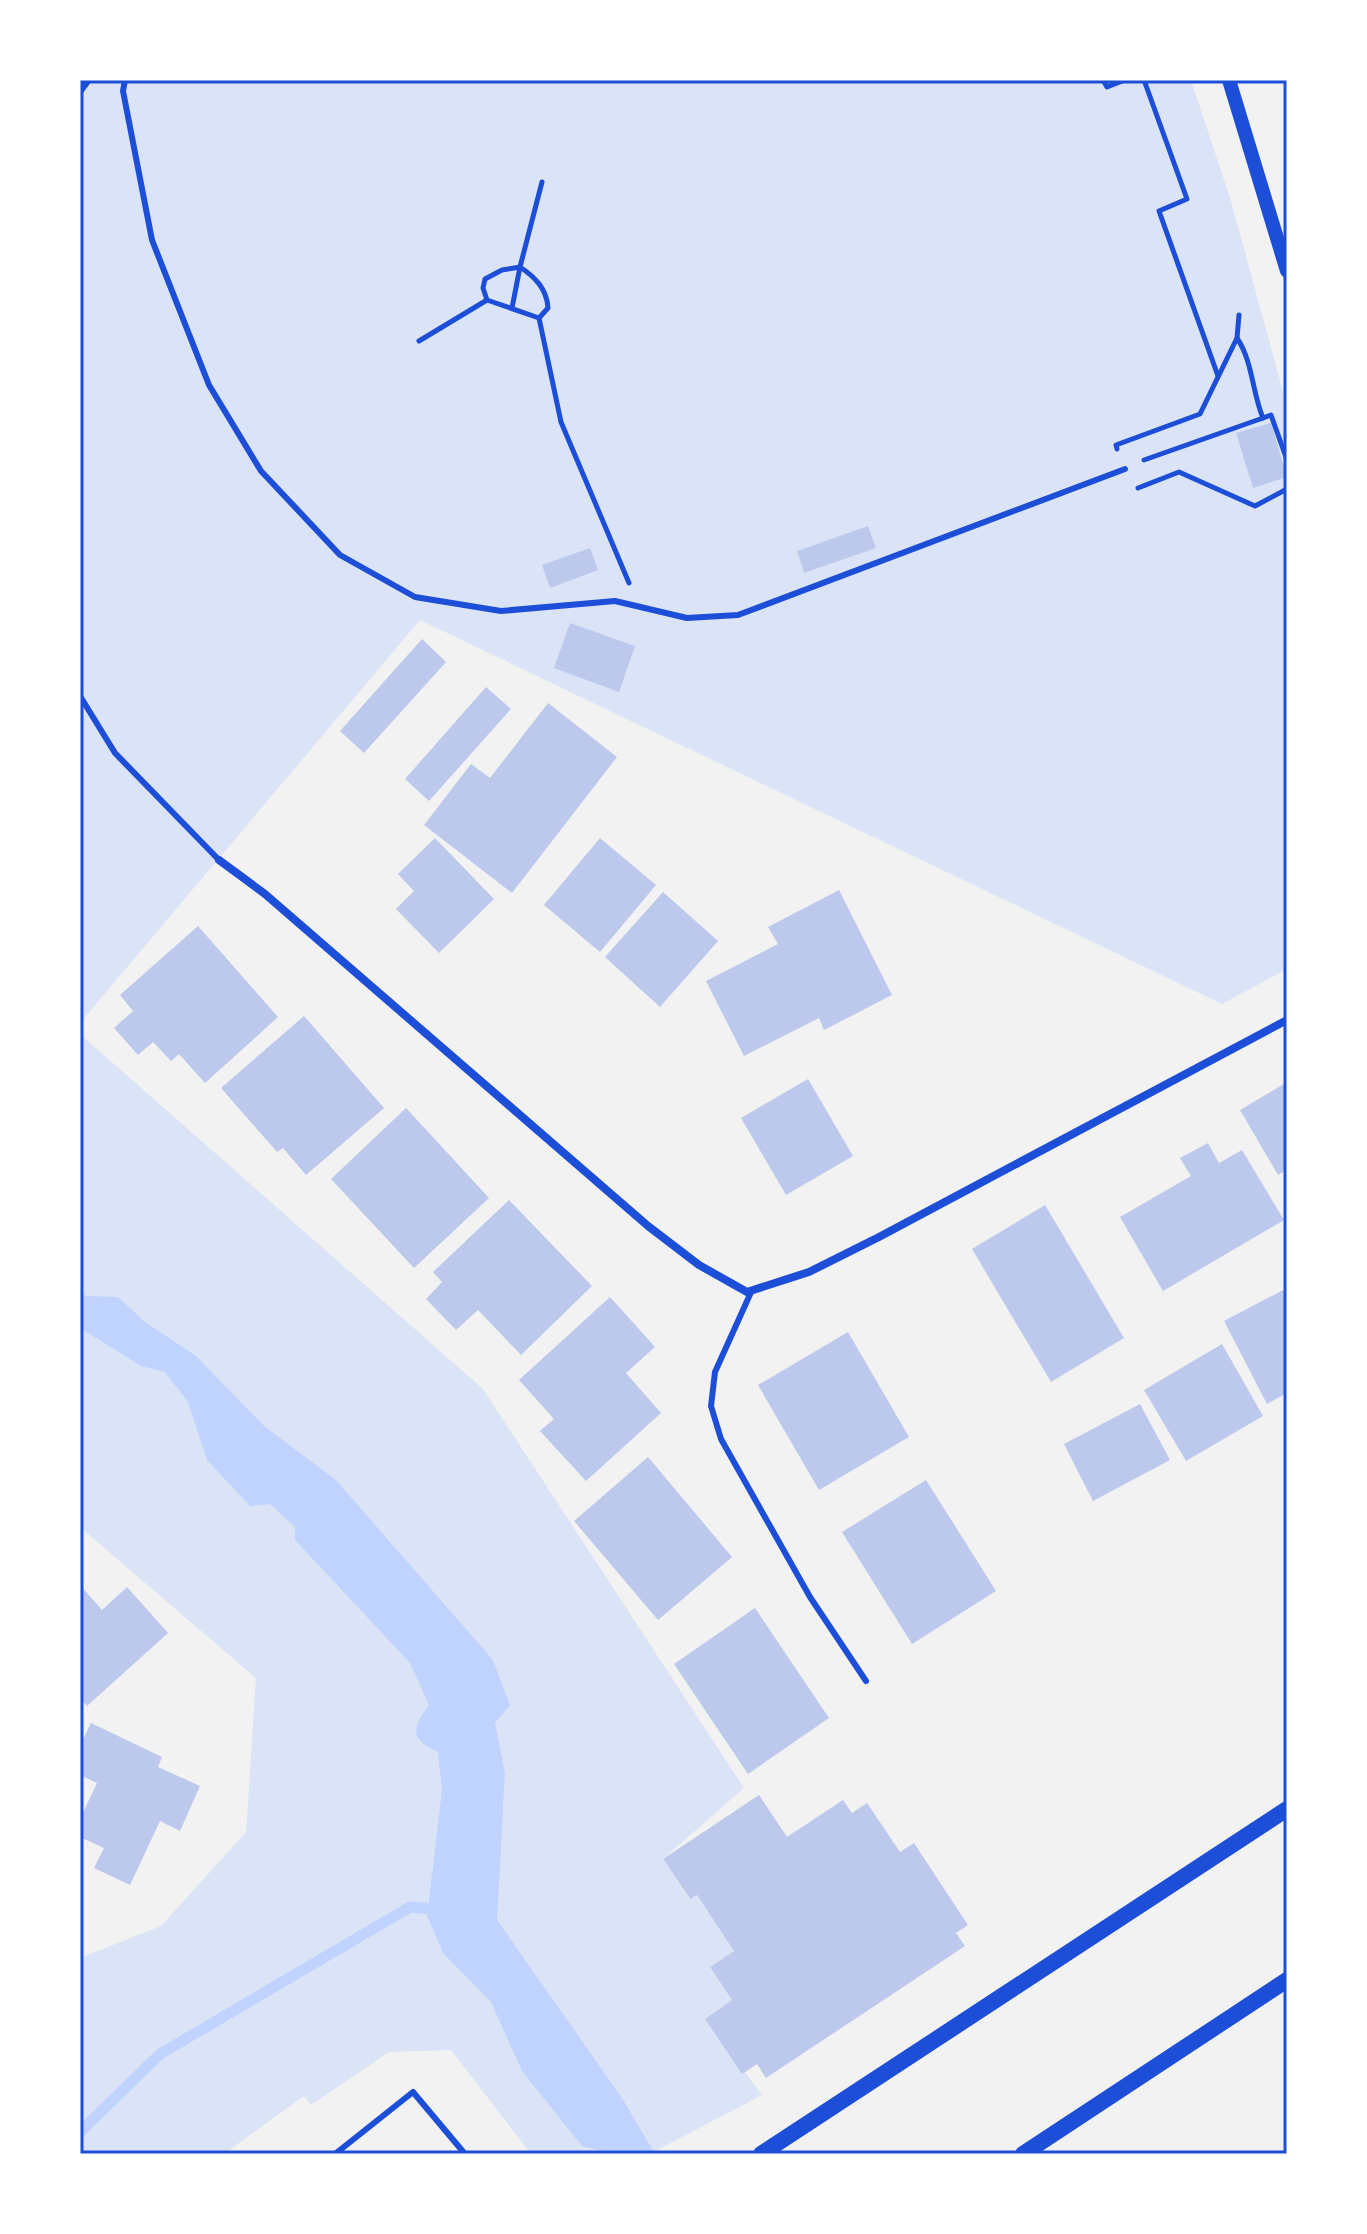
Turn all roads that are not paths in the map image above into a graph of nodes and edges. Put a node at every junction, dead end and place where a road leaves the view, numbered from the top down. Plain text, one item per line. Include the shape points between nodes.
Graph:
1 (89, 80) edge
2 (125, 80) edge
3 (1229, 80) edge
4 (80, 92) edge
5 (1287, 271) edge
6 (1124, 468) road end
7 (80, 696) edge
8 (219, 860) joint
9 (1287, 1020) edge
10 (752, 1290) junction
11 (866, 1681) dead end
12 (1287, 1809) edge
13 (1287, 1980) edge
14 (335, 2154) edge
15 (465, 2154) edge
16 (761, 2154) edge
17 (1023, 2154) edge

1 - 4 lane
2 - 6 lane via 152,240 209,385 261,471 340,555 415,597 501,611 615,601 687,618 738,615
3 - 5 street
7 - 8 lane via 115,753
8 - 10 street via 648,1226 699,1265
9 - 10 street via 879,1237 809,1272
10 - 11 lane via 715,1372 711,1406 721,1439 810,1597
12 - 16 main road
13 - 17 main road
14 - 15 lane via 413,2092

